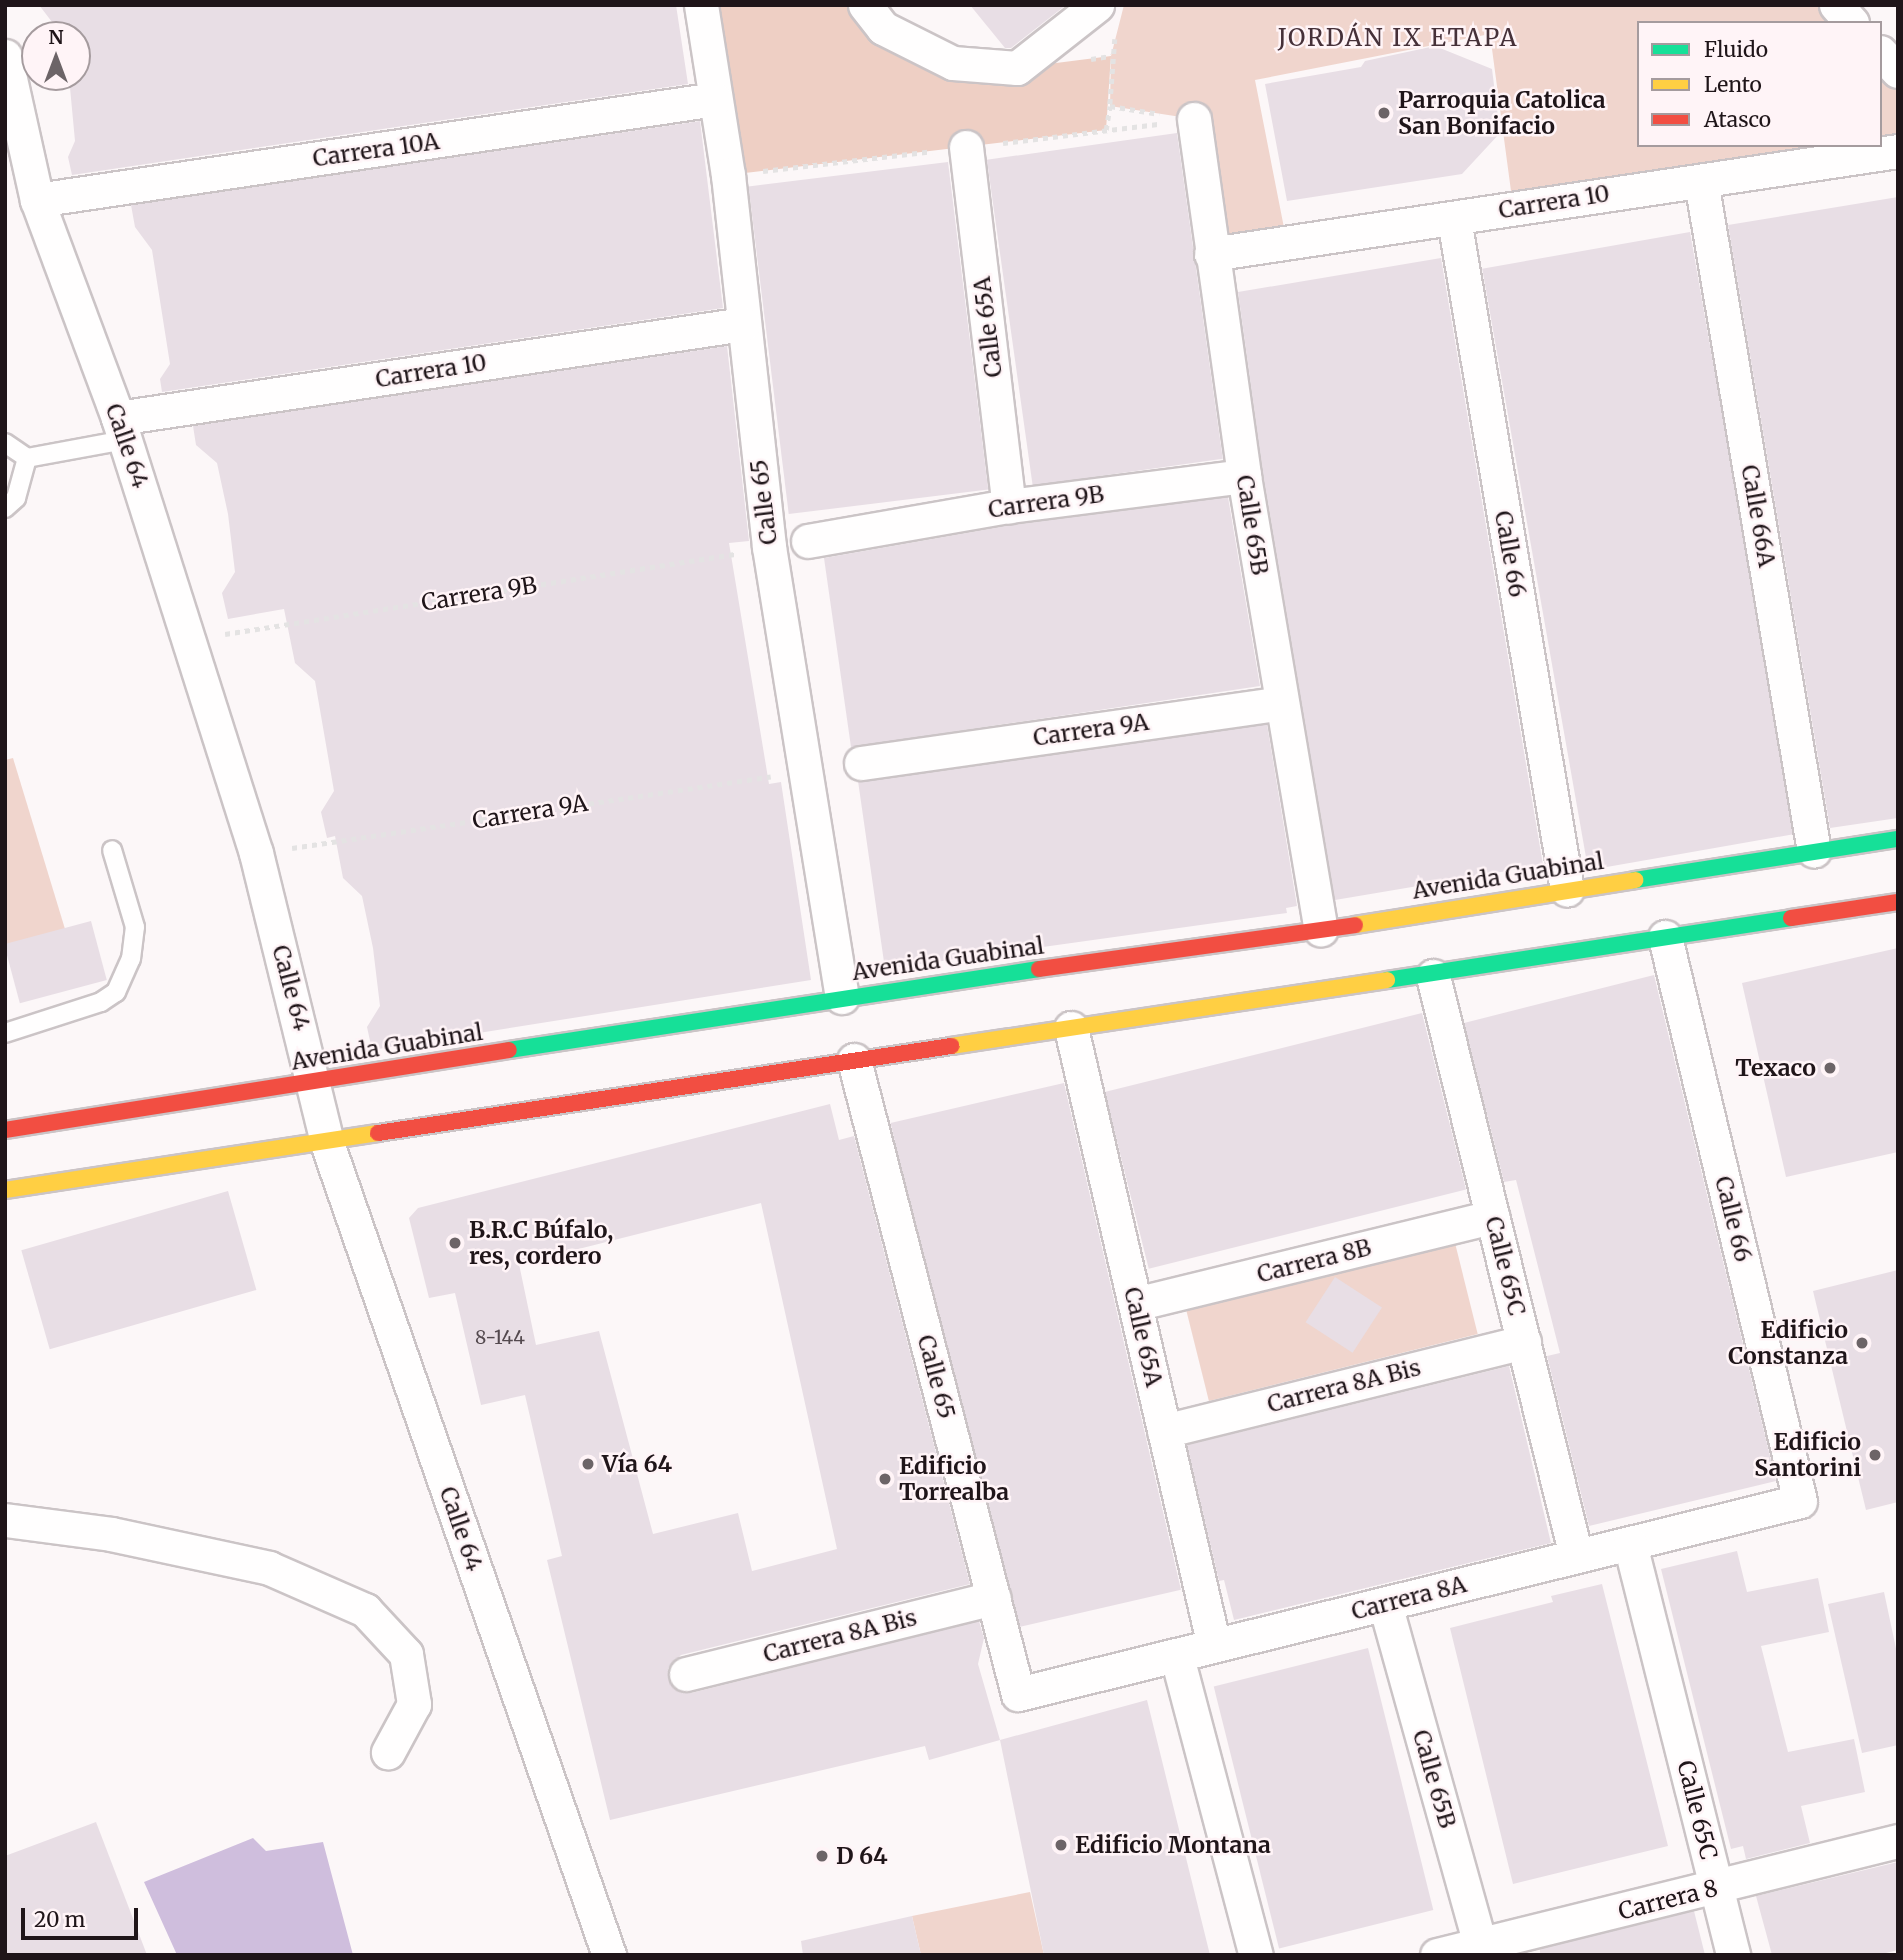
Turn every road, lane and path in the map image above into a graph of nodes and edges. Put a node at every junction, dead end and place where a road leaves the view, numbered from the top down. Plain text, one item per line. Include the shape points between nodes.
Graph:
1 (701, 5) edge
2 (865, 5) edge
3 (1097, 5) edge
4 (1836, 5) edge
5 (1850, 21) edge
6 (1118, 31) dead end
7 (1882, 54) edge
8 (5, 56) edge
9 (1898, 71) edge
10 (715, 99) junction
11 (1110, 106) junction
12 (1194, 119) joint
13 (1107, 130) dead end
14 (966, 147) dead end
15 (1898, 150) edge
16 (1701, 181) junction
17 (37, 200) junction
18 (1454, 219) junction
19 (1211, 254) junction
20 (743, 324) junction
21 (122, 429) junction
22 (5, 443) edge
23 (27, 458) junction
24 (1244, 476) junction
25 (1009, 506) junction
26 (5, 508) edge
27 (808, 541) dead end
28 (769, 547) junction
29 (189, 639) junction
30 (1280, 704) junction
31 (861, 763) dead end
32 (803, 772) junction
33 (1898, 839) edge
34 (113, 850) dead end
35 (1814, 851) junction
36 (256, 853) junction
37 (1567, 890) junction
38 (1898, 902) edge
39 (1321, 930) junction
40 (1665, 937) junction
41 (1433, 976) junction
42 (842, 997) junction
43 (1071, 1028) junction
44 (5, 1033) edge
45 (854, 1059) junction
46 (316, 1082) junction
47 (5, 1130) edge
48 (327, 1143) junction
49 (5, 1190) edge
50 (1493, 1217) junction
51 (1135, 1304) junction
52 (1524, 1342) junction
53 (1164, 1430) junction
54 (1800, 1501) joint
55 (5, 1520) edge
56 (1630, 1544) junction
57 (1576, 1556) junction
58 (994, 1598) junction
59 (1385, 1604) junction
60 (1214, 1646) junction
61 (1177, 1657) junction
62 (686, 1674) dead end
63 (1018, 1695) joint
64 (388, 1752) dead end
65 (1898, 1841) edge
66 (1716, 1888) junction
67 (1481, 1950) edge
68 (609, 1955) edge
69 (1256, 1955) edge
70 (1437, 1955) edge
71 (1733, 1955) edge

1 - 10 street, Calle 65
2 - 3 street via 883,28 953,63 1017,68
4 - 5 street
6 - 11 path via 1111,56
7 - 9 street
8 - 17 street, Calle 64
10 - 17 street, Carrera 10A
10 - 20 street, Calle 65
11 - 12 path
11 - 13 path
12 - 19 street, Calle 65B
14 - 25 street, Calle 65A
15 - 16 street, Carrera 10
16 - 18 street, Carrera 10 via 1513,206
16 - 35 street, Calle 66A
17 - 21 street, Calle 64
18 - 19 street, Carrera 10
18 - 37 street, Calle 66
19 - 24 street, Calle 65B
20 - 21 street, Carrera 10
20 - 28 street, Calle 65
21 - 23 lane
21 - 29 street, Calle 64
22 - 23 lane
23 - 26 lane via 16,498
24 - 25 street, Carrera 9B
24 - 30 street, Calle 65B
25 - 27 street, Carrera 9B
28 - 29 path, Carrera 9B
28 - 32 street, Calle 65
29 - 36 street, Calle 64
30 - 31 street, Carrera 9A
30 - 39 street, Calle 65B
32 - 36 path, Carrera 9A
32 - 42 street, Calle 65
33 - 35 main road, Avenida Guabinal
34 - 44 lane via 135,927 131,959 116,992 101,1002
35 - 37 main road, Avenida Guabinal
36 - 46 street, Calle 64
37 - 39 main road, Avenida Guabinal
38 - 40 main road
39 - 42 main road, Avenida Guabinal
40 - 41 main road
40 - 54 street, Calle 66
41 - 43 main road
41 - 50 street, Calle 65C
42 - 46 main road, Avenida Guabinal
43 - 45 main road
43 - 51 street, Calle 65A
45 - 48 main road
45 - 58 street, Calle 65
46 - 47 main road, Avenida Guabinal
46 - 48 street, Calle 64
48 - 49 main road
48 - 68 street, Calle 64
50 - 51 street, Carrera 8B
50 - 52 street, Calle 65C
51 - 53 street, Calle 65A
52 - 53 street, Carrera 8A Bis
52 - 57 street, Calle 65C
53 - 60 street, Calle 65A
54 - 56 street, Carrera 8A
55 - 64 street via 111,1534 269,1568 365,1610 406,1654 414,1704
56 - 57 street, Carrera 8A
56 - 66 street, Calle 65C
57 - 59 street, Carrera 8A
58 - 62 street, Carrera 8A Bis
58 - 63 street, Calle 65
59 - 60 street, Carrera 8A
59 - 67 street, Calle 65B
60 - 61 street, Carrera 8A
61 - 63 street, Carrera 8A
61 - 69 street
65 - 66 street, Carrera 8
66 - 67 street, Carrera 8
66 - 71 street, Calle 65C
67 - 70 street, Carrera 8

